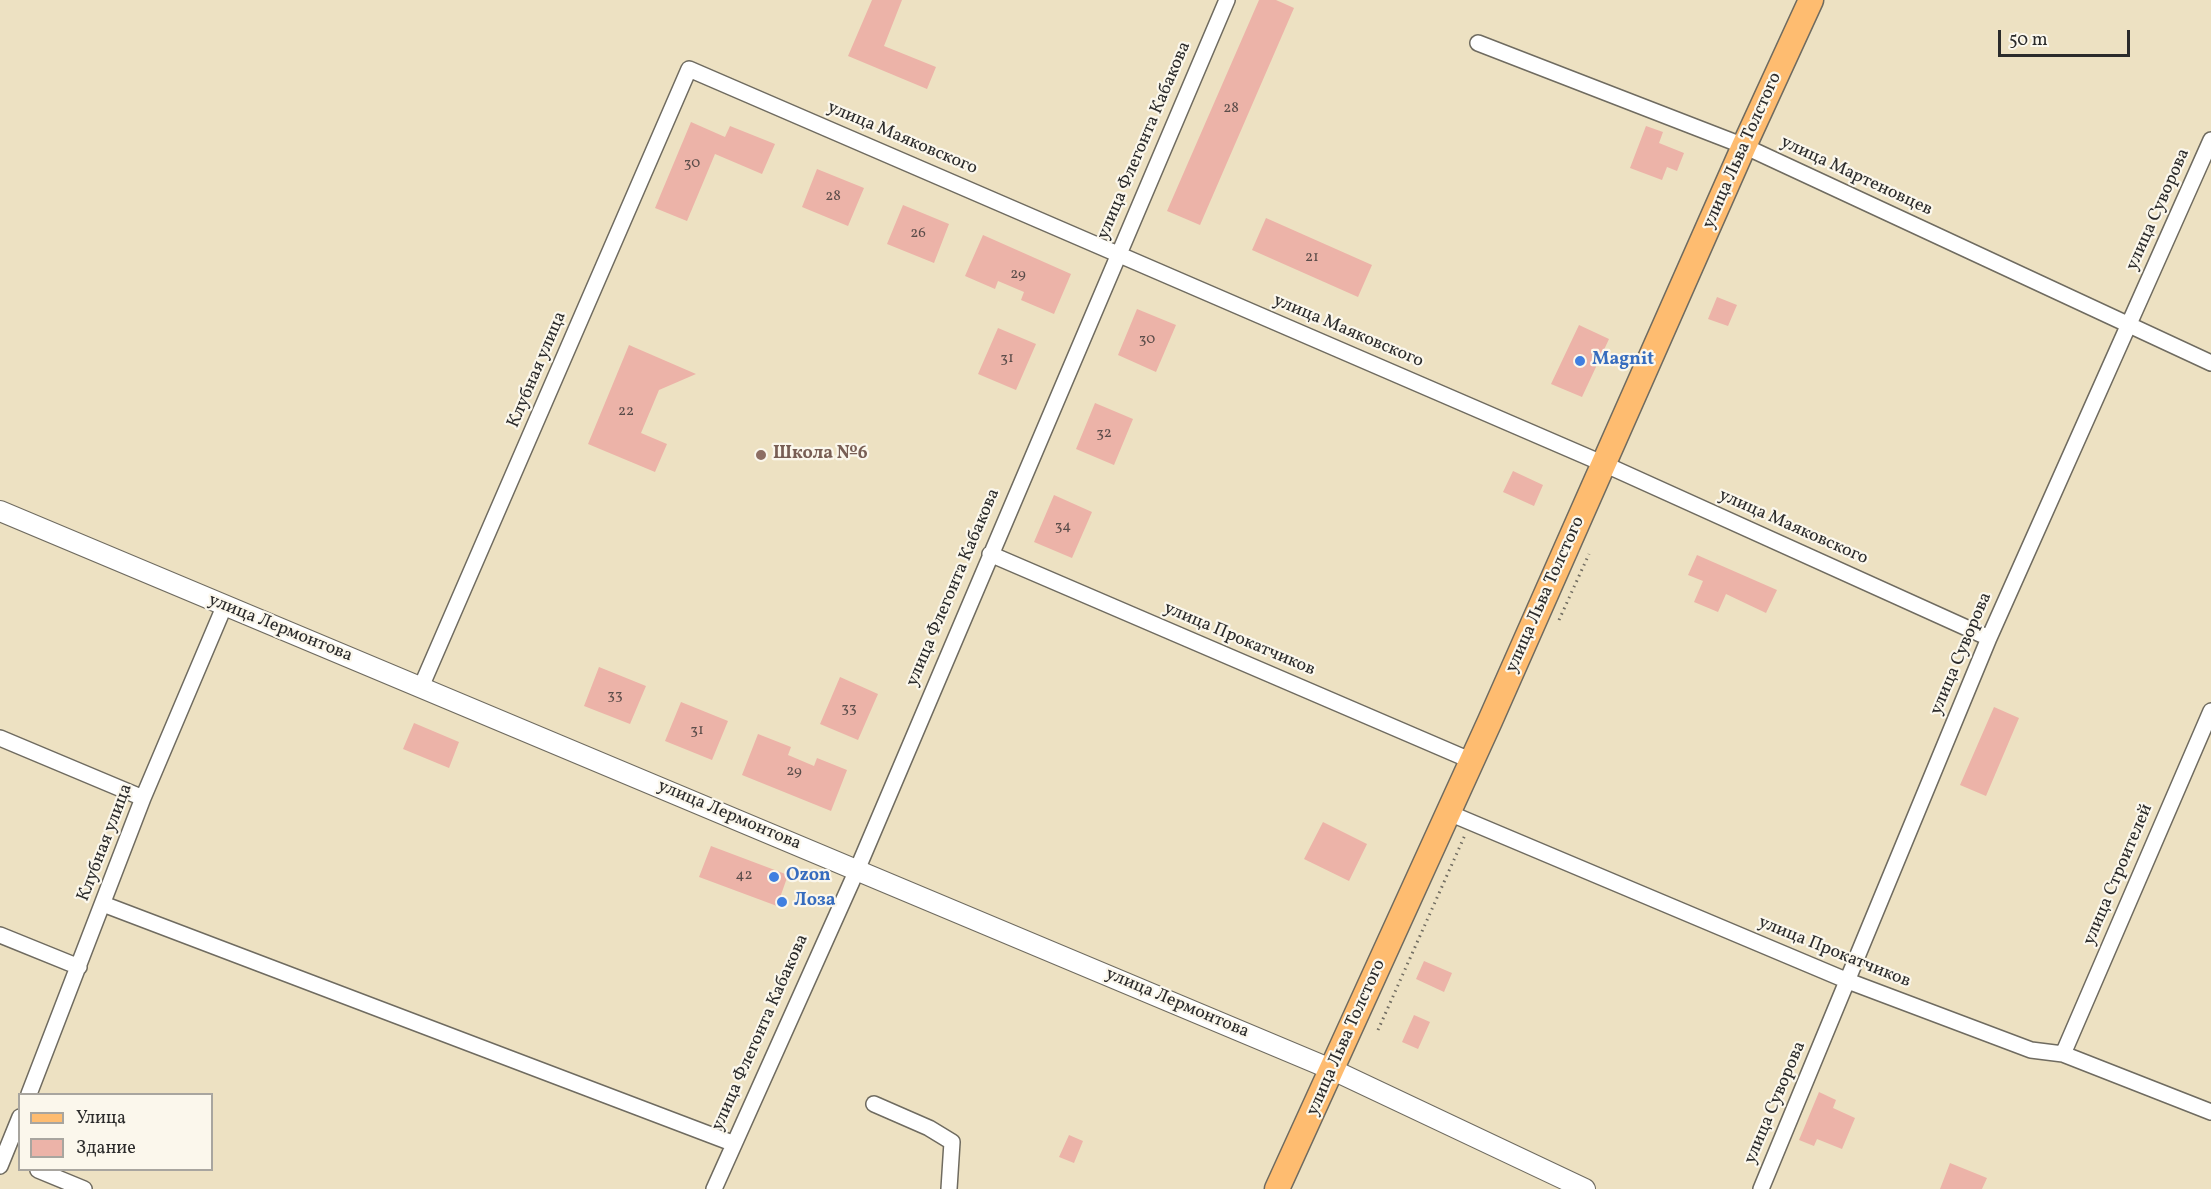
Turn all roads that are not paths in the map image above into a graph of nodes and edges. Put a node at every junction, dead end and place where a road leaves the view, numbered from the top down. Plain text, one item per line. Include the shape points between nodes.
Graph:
1 (1227, 0) edge
2 (1811, 0) edge
3 (1479, 43) dead end
4 (689, 69) joint
5 (2211, 140) edge
6 (1744, 146) junction
7 (1118, 254) junction
8 (2129, 326) junction
9 (2211, 363) edge
10 (1604, 464) junction
11 (0, 511) edge
12 (990, 554) junction
13 (224, 607) junction
14 (1989, 638) junction
15 (422, 687) junction
16 (2211, 711) edge
17 (0, 738) edge
18 (1472, 761) junction
19 (143, 798) junction
20 (1459, 818) junction
21 (857, 870) junction
22 (103, 904) junction
23 (0, 935) edge
24 (79, 967) junction
25 (1848, 981) junction
26 (2063, 1054) junction
27 (1333, 1070) junction
28 (29, 1093) edge
29 (874, 1104) dead end
30 (2211, 1112) edge
31 (18, 1122) edge
32 (732, 1143) junction
33 (2, 1158) edge
34 (18, 1162) edge
35 (40, 1171) edge
36 (84, 1189) edge
37 (714, 1189) edge
38 (949, 1189) edge
39 (1278, 1189) edge
40 (1585, 1189) edge
41 (1761, 1189) edge

1 - 7 street, улица Флегонта Кабакова
2 - 6 main road, улица Льва Толстого
3 - 6 street, улица Мартеновцев
4 - 7 street, улица Маяковского
4 - 15 street, Клубная улица
5 - 8 street, улица Суворова
6 - 8 street, улица Мартеновцев
6 - 10 main road, улица Льва Толстого
7 - 10 street, улица Маяковского
7 - 12 street, улица Флегонта Кабакова
8 - 9 street, улица Мартеновцев
8 - 14 street, улица Суворова
10 - 14 street, улица Маяковского
10 - 18 main road, улица Льва Толстого
11 - 13 street, улица Лермонтова
12 - 18 street, улица Прокатчиков
12 - 21 street, улица Флегонта Кабакова
13 - 15 street, улица Лермонтова
13 - 19 street, Клубная улица
14 - 25 street, улица Суворова
15 - 21 street, улица Лермонтова
16 - 26 street, улица Строителей
17 - 19 street
18 - 20 main road, улица Льва Толстого
19 - 22 street, Клубная улица
20 - 25 street, улица Прокатчиков
20 - 27 main road, улица Льва Толстого
21 - 27 street, улица Лермонтова
21 - 32 street, улица Флегонта Кабакова
22 - 24 street, Клубная улица
22 - 32 street
23 - 24 street
24 - 28 street, Клубная улица
25 - 26 street, улица Прокатчиков via 2031,1050
25 - 41 street, улица Суворова
26 - 30 street, улица Прокатчиков
27 - 39 main road, улица Льва Толстого
27 - 40 street, улица Лермонтова
29 - 38 street via 929,1128 952,1143
31 - 33 street
32 - 37 street, улица Флегонта Кабакова
33 - 34 street
35 - 36 street

